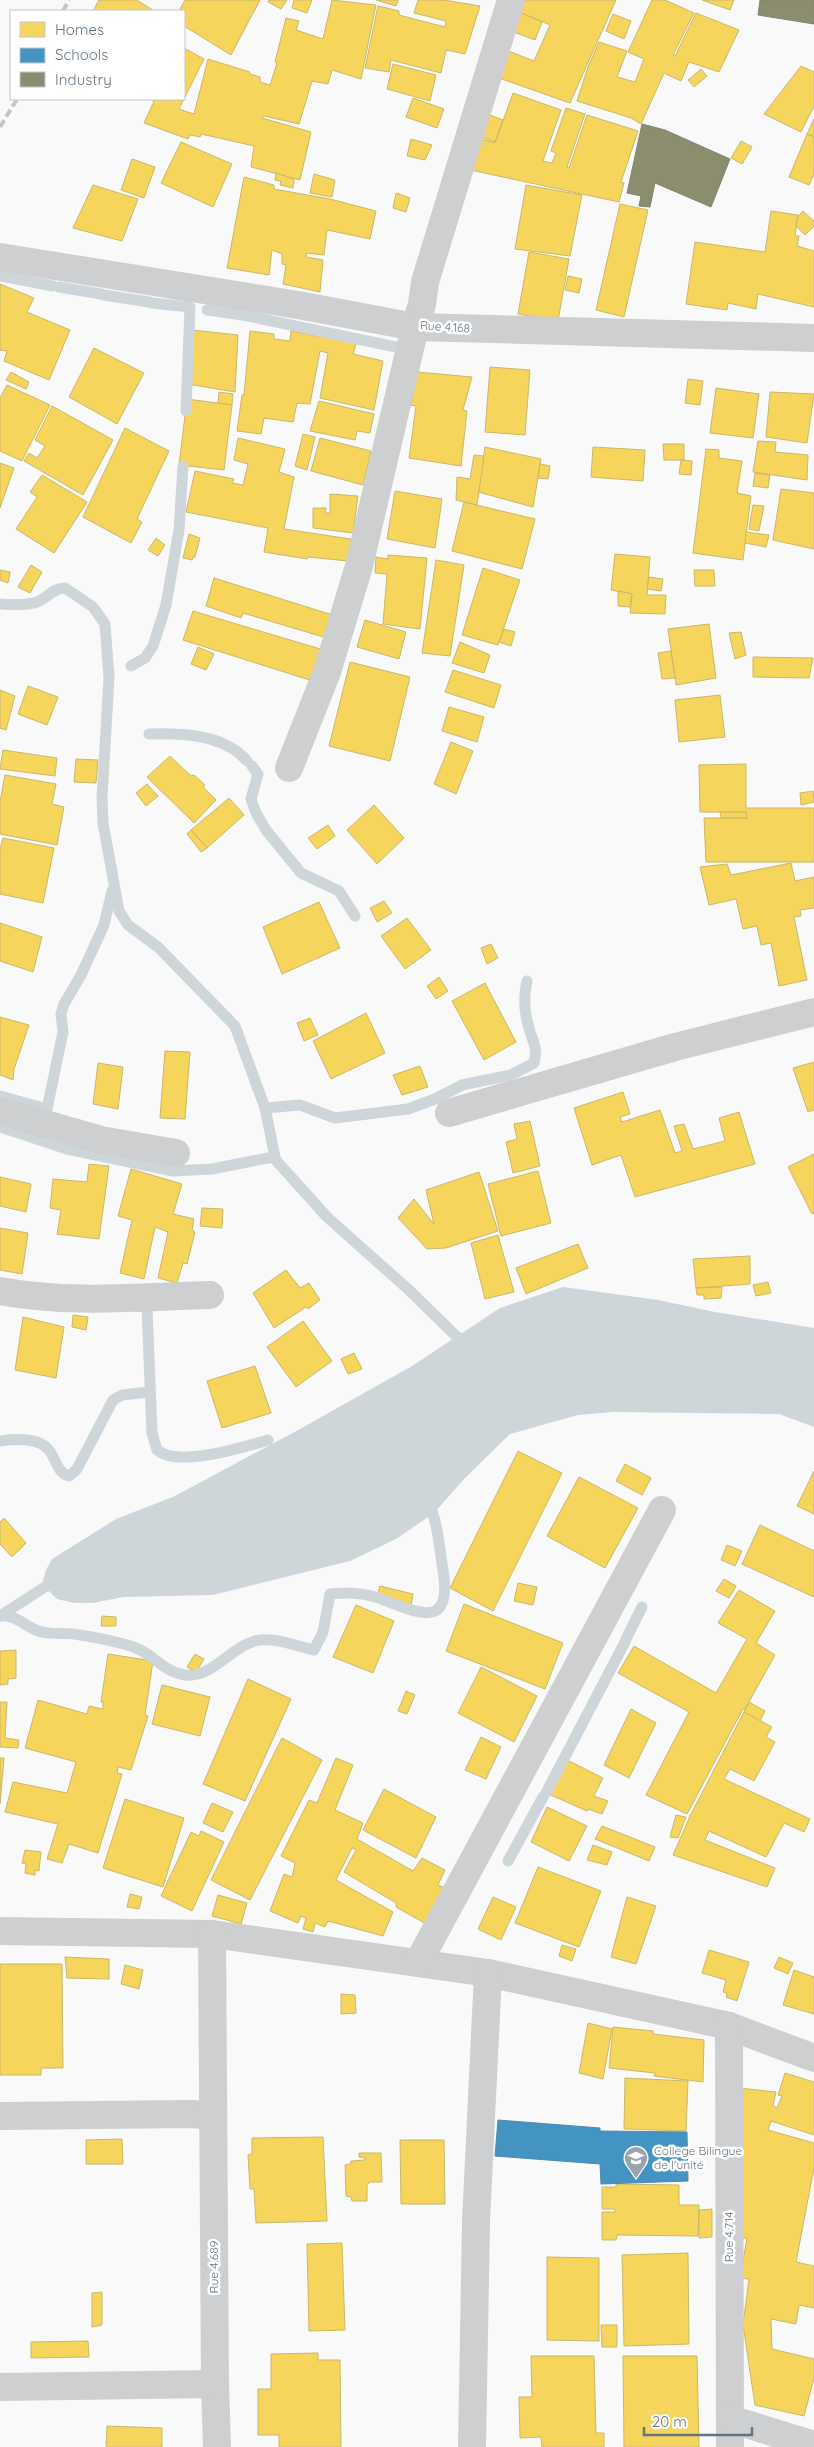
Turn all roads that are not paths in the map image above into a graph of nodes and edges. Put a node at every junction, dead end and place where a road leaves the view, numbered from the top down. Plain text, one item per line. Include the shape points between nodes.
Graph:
1 (511, 0) edge
2 (0, 257) edge
3 (415, 327) junction
4 (814, 338) edge
5 (289, 768) dead end
6 (814, 1012) edge
7 (0, 1111) edge
8 (449, 1113) dead end
9 (176, 1152) dead end
10 (0, 1291) edge
11 (210, 1295) dead end
12 (662, 1510) dead end
13 (0, 1931) edge
14 (212, 1934) junction
15 (418, 1963) junction
16 (488, 1973) junction
17 (729, 2026) junction
18 (814, 2058) edge
19 (0, 2116) edge
20 (213, 2116) junction
21 (215, 2384) junction
22 (0, 2387) edge
23 (730, 2419) junction
24 (814, 2445) edge
25 (217, 2447) edge
26 (472, 2447) edge
27 (730, 2447) edge

1 - 3 street, Rue 4.168 via 424,282
2 - 3 street
3 - 4 street, Rue 4.168
3 - 5 street via 359,566 327,672
6 - 8 street
7 - 9 street via 101,1140
10 - 11 street via 58,1298
12 - 15 street
13 - 14 street
14 - 15 street
14 - 20 street, Rue 4.689
15 - 16 street
16 - 17 street
16 - 26 street via 476,2222
17 - 18 street
17 - 23 street, Rue 4.714
19 - 20 street
20 - 21 street, Rue 4.689
21 - 22 street
21 - 25 street, Rue 4.689
23 - 24 street
23 - 27 street, Rue 4.714

